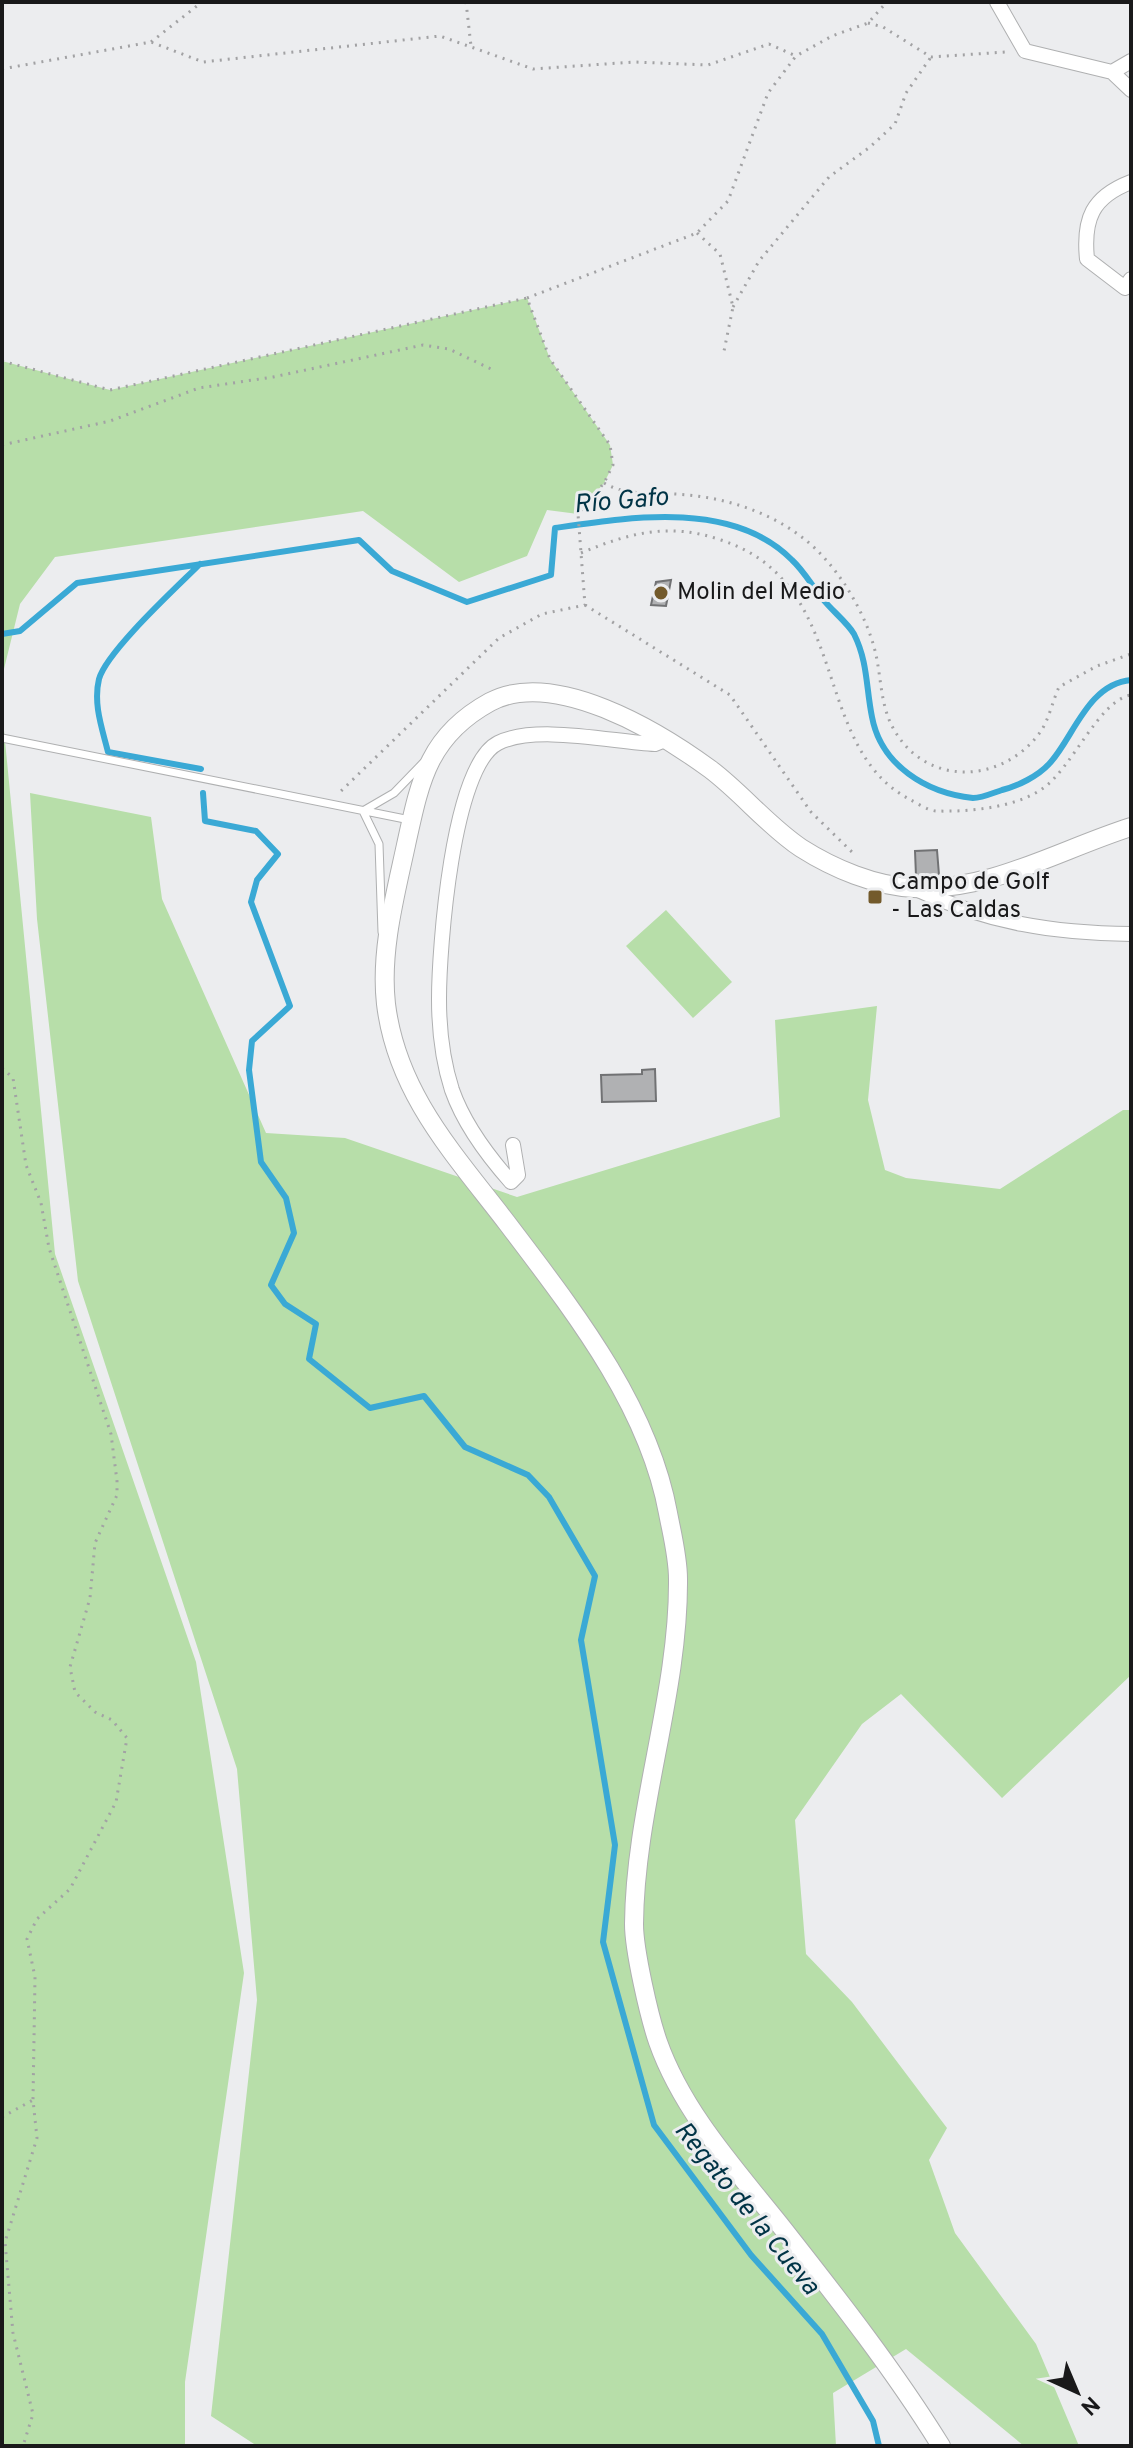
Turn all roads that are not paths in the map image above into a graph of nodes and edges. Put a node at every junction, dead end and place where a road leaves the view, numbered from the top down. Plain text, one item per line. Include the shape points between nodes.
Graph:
1 (997, 2) edge
2 (1131, 61) edge
3 (1112, 72) junction
4 (1131, 90) edge
5 (1131, 182) edge
6 (1131, 279) edge
7 (2, 738) edge
8 (665, 740) junction
9 (429, 757) junction
10 (363, 811) junction
11 (412, 821) junction
12 (1131, 827) edge
13 (914, 888) junction
14 (1131, 934) edge
15 (385, 954) junction
16 (513, 1145) dead end
17 (941, 2446) edge

1 - 3 street via 1025,51
2 - 3 street
3 - 4 street
5 - 6 street via 1092,210 1084,231 1087,259 1125,288
7 - 10 lane
8 - 9 street via 603,708 541,691 497,698 458,723
8 - 13 street via 714,771 800,847 858,877
8 - 16 street via 655,744 519,736 496,743 480,759 457,835 446,897 439,1003 452,1090 475,1136 511,1182 518,1175
9 - 10 lane via 394,793
9 - 11 street
10 - 11 lane
10 - 15 lane via 379,844 378,913
11 - 15 street
12 - 13 street via 1013,872
13 - 14 street via 966,912 1027,926
15 - 17 street via 386,1007 422,1114 600,1350 650,1447 667,1504 679,1575 634,1929 657,2040 720,2151 906,2389

